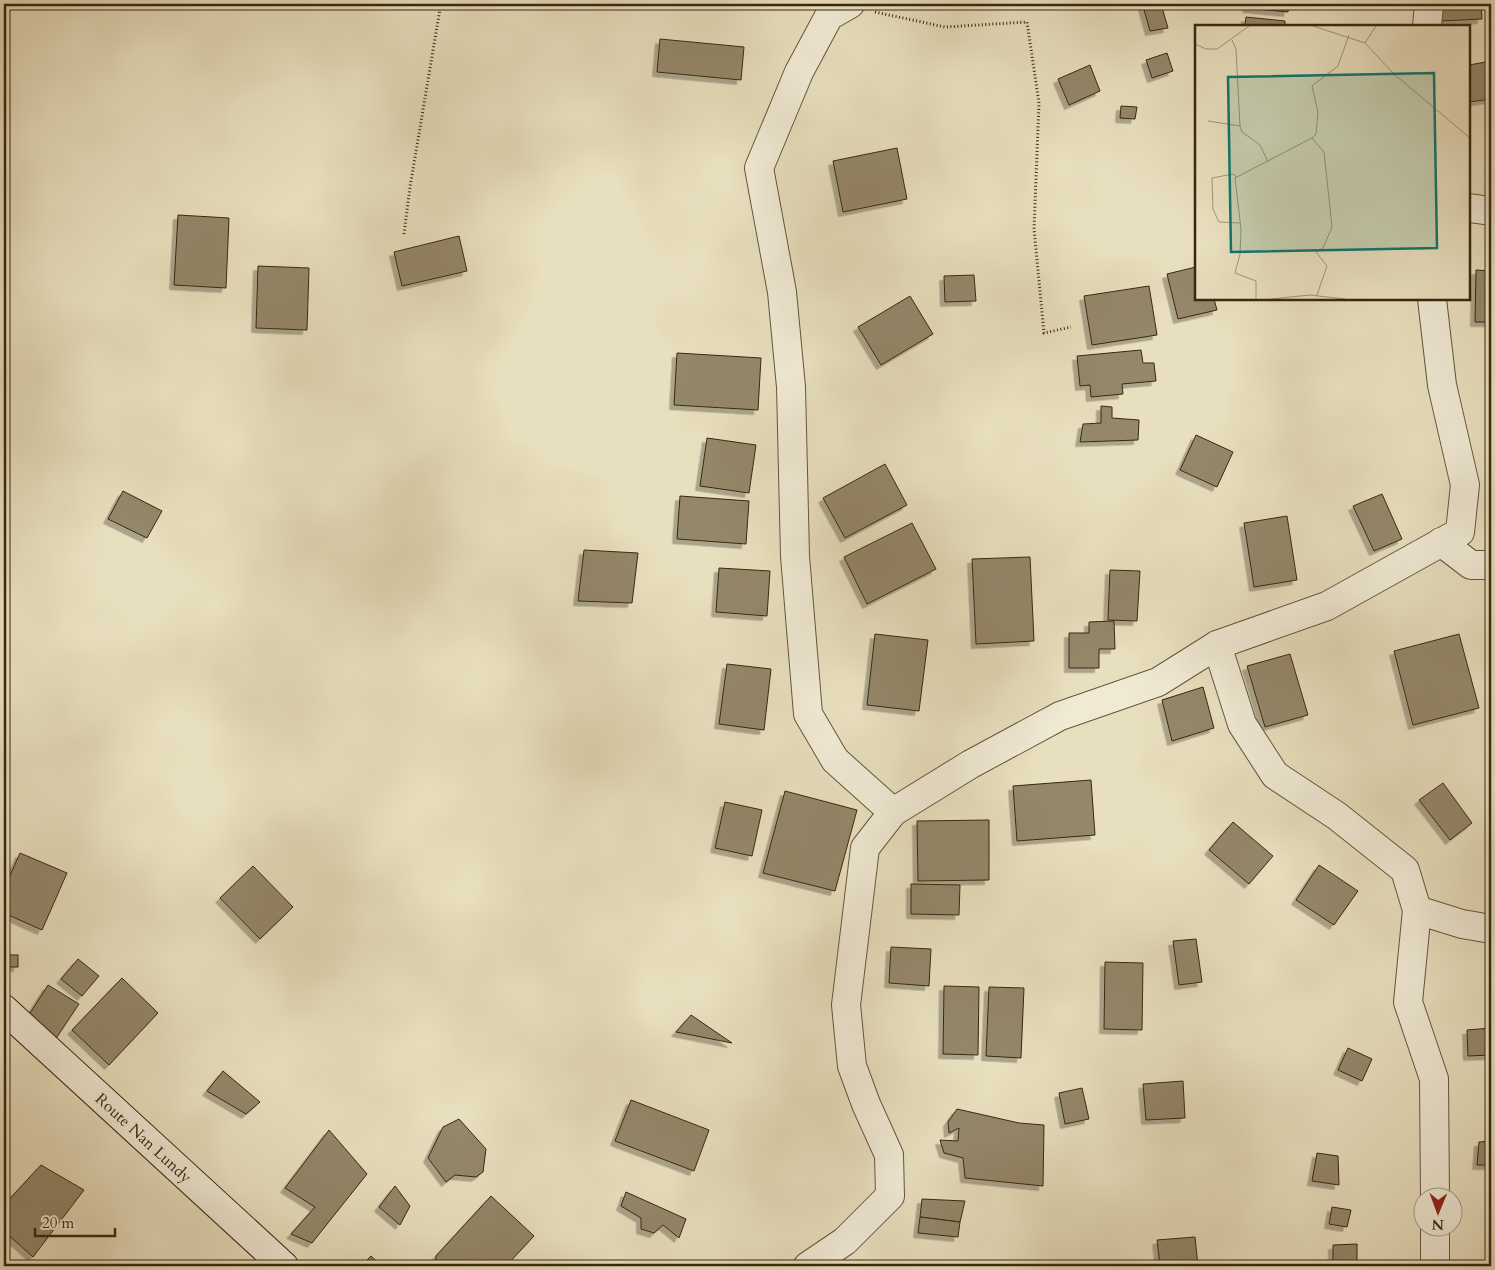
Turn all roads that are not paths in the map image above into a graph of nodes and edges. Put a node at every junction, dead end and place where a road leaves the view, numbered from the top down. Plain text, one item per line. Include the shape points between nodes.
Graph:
1 (1428, 4) edge
2 (848, 5) edge
3 (1427, 25) edge
4 (1470, 208) edge
5 (1491, 211) edge
6 (1432, 300) edge
7 (1441, 542) junction
8 (1491, 564) edge
9 (1217, 645) junction
10 (893, 812) junction
11 (1417, 910) junction
12 (1491, 929) edge
13 (4, 1009) edge
14 (1435, 1188) edge
15 (1435, 1238) edge
16 (284, 1266) edge
17 (808, 1266) edge
18 (1435, 1266) edge

1 - 3 street
2 - 10 street via 829,16 799,72 759,168 782,292 791,387 795,556 808,714 835,760
4 - 5 street
6 - 7 street via 1442,385 1465,485 1460,532
7 - 8 street via 1471,565
7 - 9 street via 1327,606
9 - 10 street via 1158,682 1060,716 971,764
9 - 11 street via 1242,724 1274,775 1337,816 1405,870
10 - 17 street via 865,848 846,1005 852,1066 888,1154 890,1196 845,1241
11 - 12 street
11 - 14 street via 1408,1002 1434,1079
13 - 16 street, Route Nan Lundy
15 - 18 street

